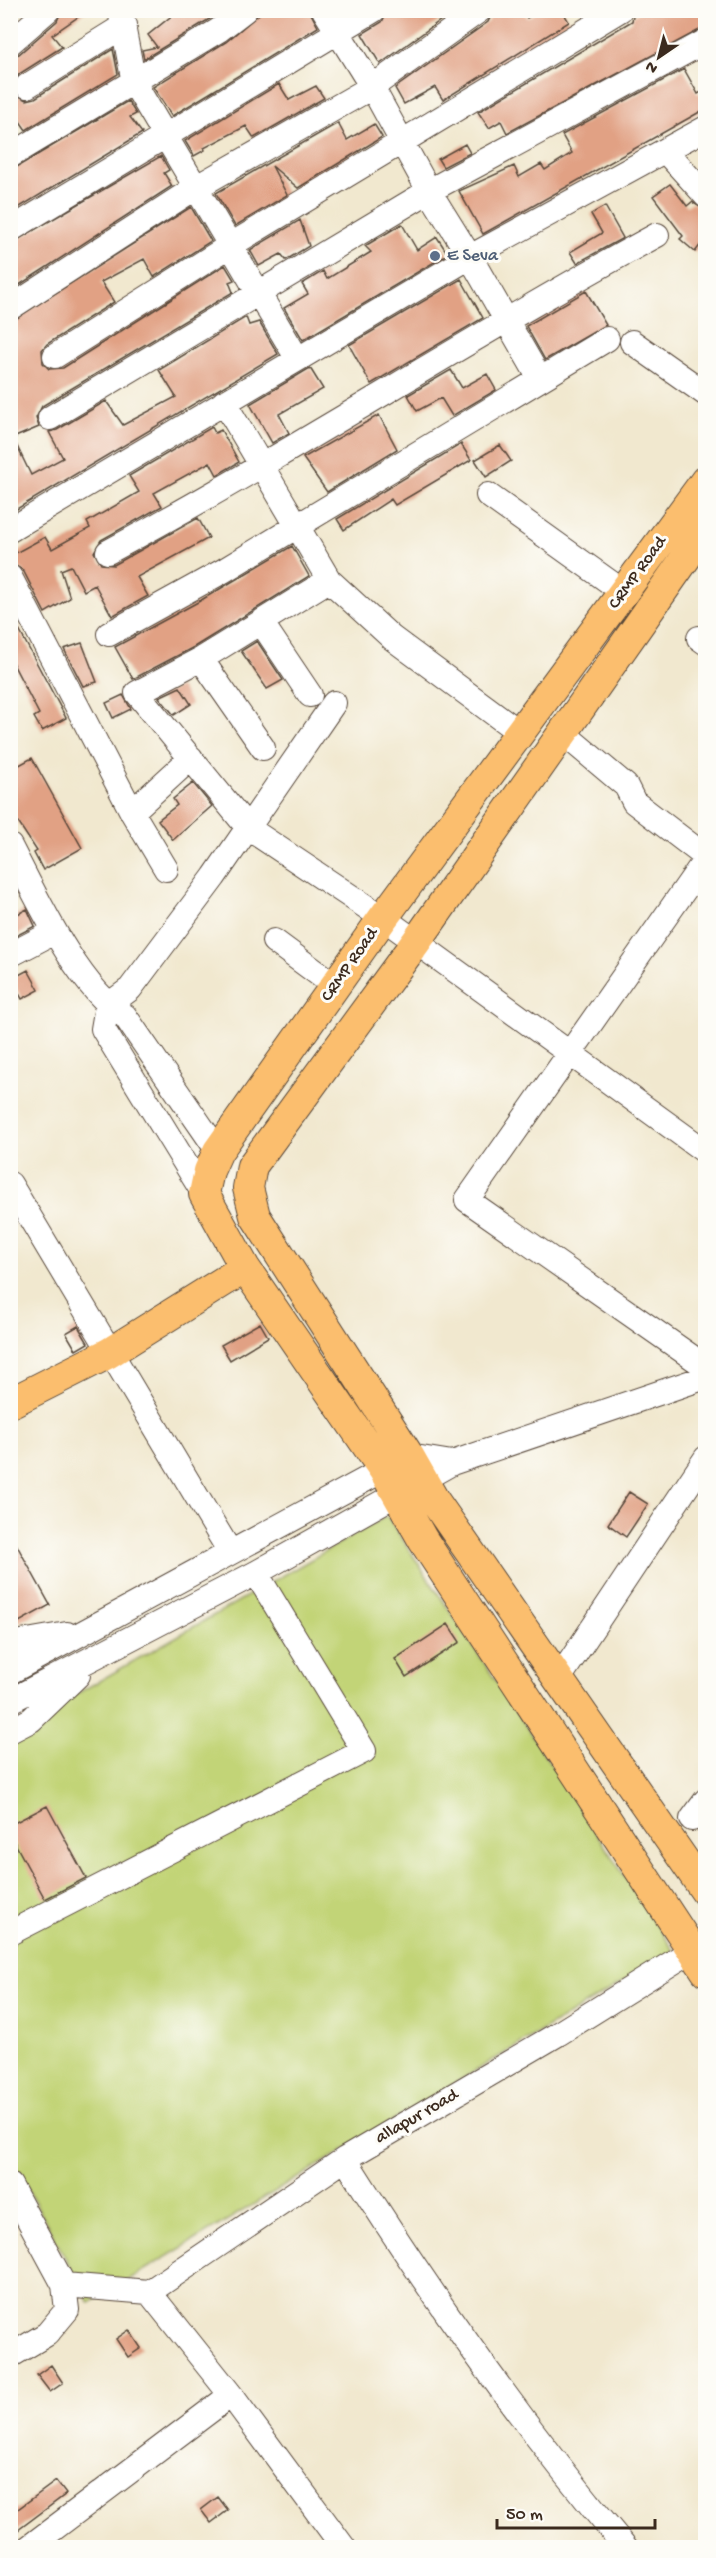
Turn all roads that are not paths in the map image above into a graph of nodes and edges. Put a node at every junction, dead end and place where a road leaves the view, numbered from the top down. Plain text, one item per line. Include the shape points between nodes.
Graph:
1 (48, 10) edge
2 (245, 10) edge
3 (324, 10) edge
4 (374, 10) edge
5 (620, 10) edge
6 (471, 13) edge
7 (122, 18) edge
8 (339, 34) junction
9 (705, 41) edge
10 (10, 43) edge
11 (134, 83) junction
12 (27, 86) dead end
13 (372, 87) junction
14 (705, 128) edge
15 (165, 135) junction
16 (405, 143) junction
17 (666, 152) junction
18 (10, 156) edge
19 (195, 188) junction
20 (429, 191) junction
21 (705, 196) edge
22 (10, 230) edge
23 (657, 235) dead end
24 (231, 245) junction
25 (470, 257) junction
26 (259, 295) junction
27 (10, 308) edge
28 (505, 320) junction
29 (607, 339) dead end
30 (632, 342) dead end
31 (55, 356) dead end
32 (297, 358) junction
33 (540, 379) junction
34 (705, 394) edge
35 (224, 402) junction
36 (50, 418) dead end
37 (263, 466) junction
38 (705, 480) edge
39 (488, 495) dead end
40 (298, 526) junction
41 (705, 529) edge
42 (10, 530) edge
43 (108, 552) dead end
44 (10, 577) edge
45 (329, 580) junction
46 (625, 593) junction
47 (261, 622) junction
48 (109, 634) dead end
49 (201, 659) junction
50 (310, 695) dead end
51 (334, 703) dead end
52 (519, 732) junction
53 (563, 733) junction
54 (262, 748) dead end
55 (191, 758) junction
56 (132, 812) junction
57 (248, 828) junction
58 (10, 846) edge
59 (705, 858) edge
60 (166, 869) dead end
61 (383, 918) junction
62 (54, 932) junction
63 (274, 941) dead end
64 (416, 942) junction
65 (10, 955) edge
66 (335, 986) junction
67 (107, 1006) junction
68 (570, 1055) junction
69 (218, 1151) junction
70 (705, 1152) edge
71 (10, 1184) edge
72 (204, 1194) junction
73 (245, 1268) junction
74 (110, 1353) junction
75 (705, 1367) edge
76 (705, 1377) edge
77 (12, 1398) edge
78 (705, 1458) edge
79 (403, 1475) junction
80 (230, 1552) junction
81 (256, 1574) junction
82 (87, 1631) junction
83 (10, 1644) edge
84 (99, 1655) junction
85 (10, 1672) edge
86 (558, 1680) junction
87 (10, 1701) edge
88 (10, 1731) edge
89 (705, 1892) edge
90 (10, 1933) edge
91 (698, 1961) edge
92 (345, 2159) junction
93 (10, 2185) edge
94 (64, 2285) junction
95 (149, 2292) junction
96 (10, 2356) edge
97 (231, 2395) junction
98 (28, 2547) edge
99 (344, 2547) edge
100 (626, 2547) edge

1 - 10 street
2 - 11 street
3 - 8 street
4 - 8 street
5 - 16 street
6 - 13 street
7 - 11 street
7 - 12 street
8 - 13 street
8 - 15 street
9 - 20 street
11 - 15 street
11 - 18 street
13 - 16 street
13 - 19 street
14 - 17 street
15 - 19 street
15 - 22 street
16 - 20 street
16 - 24 street
17 - 21 street
17 - 25 street
19 - 24 street
19 - 27 street
20 - 25 street
20 - 26 street
23 - 28 street
24 - 26 street
24 - 31 street
25 - 28 street
25 - 32 street
26 - 32 street
26 - 36 street
28 - 33 street
28 - 37 street
29 - 33 street
30 - 34 street
32 - 35 street
33 - 40 street
35 - 37 street
35 - 42 street
37 - 40 street
37 - 43 street
38 - 46 main road, CRMP Road
39 - 46 street
40 - 45 street
40 - 48 street
41 - 53 main road, CRMP Road
44 - 56 street
45 - 47 street
45 - 52 street via 392,638
46 - 52 main road, CRMP Road
47 - 49 street
47 - 50 street
49 - 54 street
49 - 55 street via 137,693
51 - 57 street
52 - 61 main road, CRMP Road
53 - 59 street via 626,786 634,802
53 - 64 main road, CRMP Road
55 - 56 street
55 - 57 street
56 - 60 street
57 - 61 street
57 - 67 street via 130,989
58 - 62 street
59 - 68 street
61 - 64 street
61 - 66 main road, CRMP Road
62 - 65 street
62 - 67 street
63 - 66 street
64 - 68 street
64 - 79 main road, CRMP Road via 252,1166 248,1188 255,1216
66 - 69 main road, CRMP Road
67 - 69 street via 125,1016
67 - 72 street via 103,1029
68 - 70 street
68 - 75 street via 467,1200
69 - 72 main road, CRMP Road
71 - 74 street
72 - 73 main road
73 - 74 main road
73 - 79 main road
74 - 77 main road
74 - 80 street
76 - 79 street via 452,1463
78 - 86 street
79 - 80 street
79 - 81 street
79 - 86 main road via 434,1500
79 - 91 main road via 423,1540
80 - 82 street
81 - 84 street
81 - 90 street via 364,1751
82 - 83 street
82 - 85 street
84 - 87 street
84 - 88 street via 31,1720
86 - 89 main road
91 - 92 street, allapur road via 558,2034
92 - 95 street, allapur road
92 - 100 street via 406,2256 548,2450
93 - 94 street
94 - 95 street
94 - 96 street via 67,2310 47,2334
95 - 97 street
97 - 98 street
97 - 99 street

